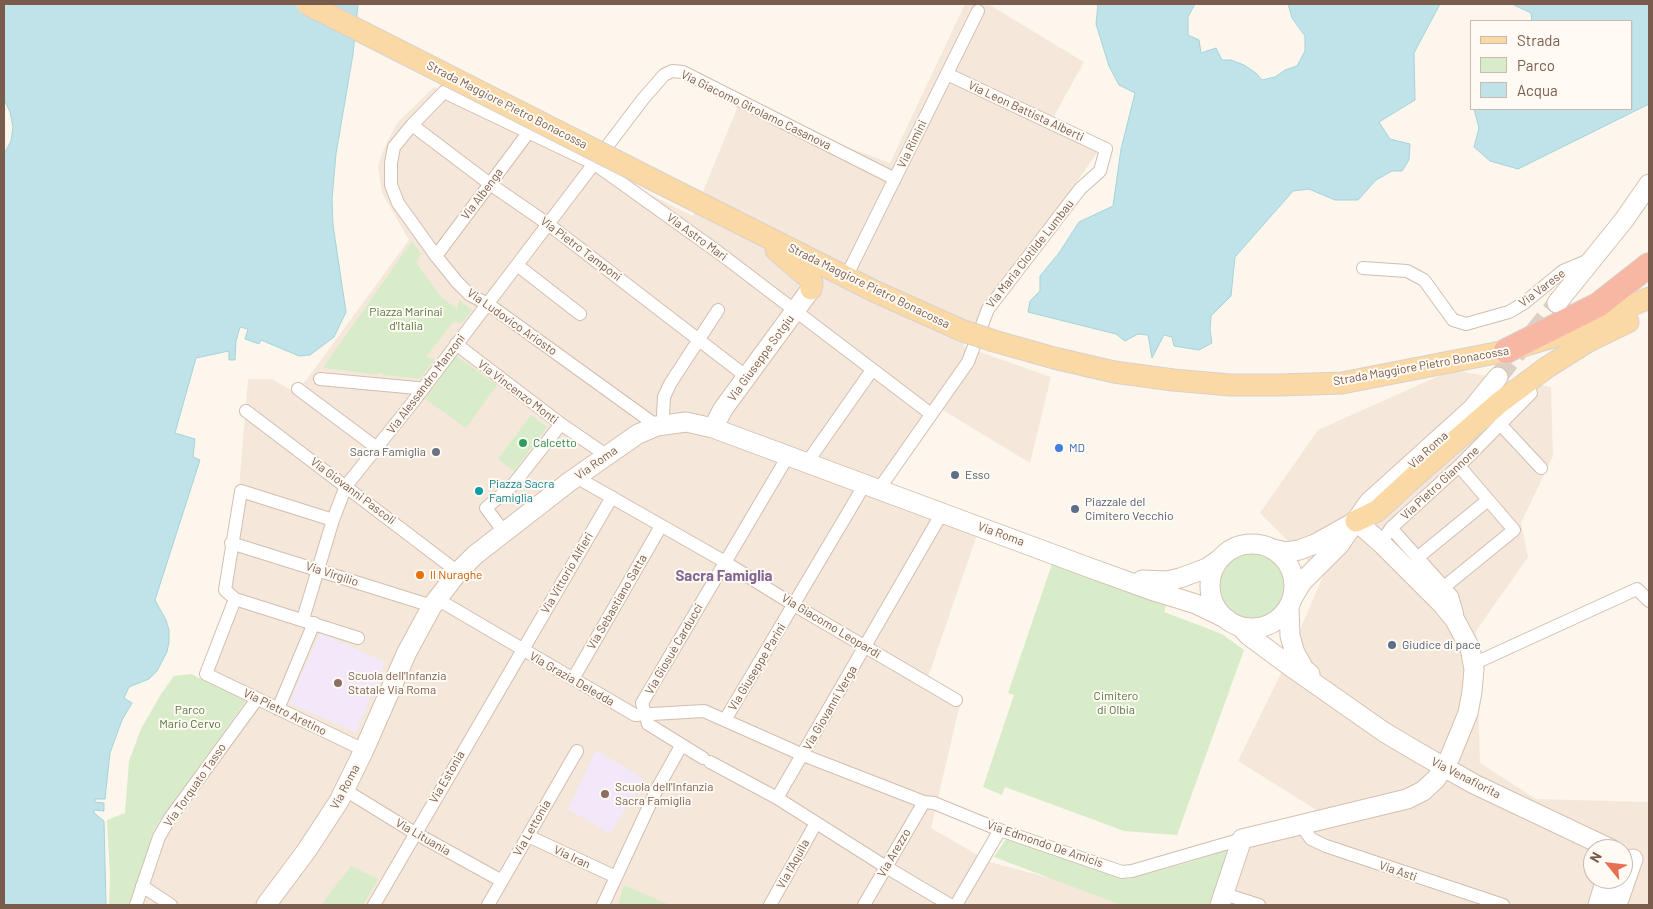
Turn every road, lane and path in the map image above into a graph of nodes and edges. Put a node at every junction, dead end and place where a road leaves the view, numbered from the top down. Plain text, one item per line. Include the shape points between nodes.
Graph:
1 (307, 4) edge
2 (978, 11) dead end
3 (947, 74) junction
4 (444, 92) joint
5 (412, 125) junction
6 (528, 133) junction
7 (1106, 149) joint
8 (595, 164) junction
9 (895, 179) junction
10 (490, 184) junction
11 (1649, 184) edge
12 (548, 224) junction
13 (751, 229) junction
14 (436, 256) junction
15 (1594, 258) junction
16 (517, 265) junction
17 (1649, 265) edge
18 (1363, 268) dead end
19 (846, 277) junction
20 (811, 289) joint
21 (1649, 298) edge
22 (1557, 303) tunnel mouth
23 (488, 304) junction
24 (1649, 305) edge
25 (718, 310) dead end
26 (796, 311) junction
27 (580, 314) dead end
28 (698, 338) junction
29 (456, 344) junction
30 (1506, 351) junction
31 (872, 370) junction
32 (747, 377) junction
33 (1498, 377) tunnel mouth
34 (320, 378) dead end
35 (298, 389) dead end
36 (421, 391) junction
37 (1531, 393) dead end
38 (246, 411) dead end
39 (931, 414) junction
40 (561, 424) junction
41 (1500, 424) junction
42 (661, 426) junction
43 (713, 428) junction
44 (377, 448) junction
45 (606, 455) junction
46 (788, 456) junction
47 (806, 464) junction
48 (1459, 466) junction
49 (1541, 468) dead end
50 (576, 477) junction
51 (346, 486) junction
52 (872, 487) junction
53 (612, 497) junction
54 (1488, 500) junction
55 (1377, 511) junction
56 (942, 513) junction
57 (333, 520) junction
58 (1356, 521) junction
59 (660, 526) junction
60 (504, 532) junction
61 (1386, 536) junction
62 (231, 542) junction
63 (1273, 549) junction
64 (1418, 558) junction
65 (1220, 559) junction
66 (724, 562) junction
67 (318, 569) junction
68 (458, 572) junction
69 (1121, 578) junction
70 (1444, 587) junction
71 (235, 600) junction
72 (1649, 601) edge
73 (434, 602) junction
74 (1291, 602) junction
75 (794, 605) junction
76 (1455, 620) junction
77 (309, 621) junction
78 (1233, 622) junction
79 (358, 638) dead end
80 (864, 646) junction
81 (523, 650) junction
82 (1473, 664) junction
83 (573, 679) junction
84 (1329, 692) junction
85 (257, 699) junction
86 (956, 700) dead end
87 (278, 709) junction
88 (645, 715) junction
89 (725, 720) junction
90 (681, 746) junction
91 (364, 750) junction
92 (577, 751) dead end
93 (803, 755) junction
94 (1443, 768) junction
95 (345, 790) junction
96 (777, 798) junction
97 (924, 802) junction
98 (816, 823) junction
99 (1304, 824) junction
100 (1000, 830) junction
101 (415, 833) junction
102 (528, 836) junction
103 (1250, 838) junction
104 (1590, 839) edge
105 (1635, 860) edge
106 (886, 867) junction
107 (616, 877) junction
108 (502, 881) junction
109 (142, 886) junction
110 (610, 889) junction
111 (1603, 889) edge
112 (1228, 900) edge
113 (136, 905) edge
114 (171, 905) edge
115 (266, 905) edge
116 (374, 905) edge
117 (488, 905) edge
118 (603, 905) edge
119 (612, 905) edge
120 (770, 905) edge
121 (864, 905) edge
122 (950, 905) edge
123 (956, 905) edge
124 (1259, 905) edge
125 (1503, 905) edge
126 (1598, 905) edge
127 (1617, 905) edge

1 - 13 main road, Strada Maggiore Pietro Bonacossa, bridge
2 - 3 street, Via Rimini
3 - 7 street, Via Leon Battista Alberti
3 - 9 street, Via Rimini
4 - 5 street, Via Ludovico Ariosto
4 - 6 street, Via Astro Mari
5 - 10 street, Via Pietro Tamponi
5 - 14 street, Via Ludovico Ariosto via 394,147 392,185 398,203
6 - 8 street, Via Astro Mari
6 - 10 street, Via Albenga
7 - 39 street, Via Maria Clotilde Lumbau via 1100,171 1076,194 988,309 968,362
8 - 9 street, Via Giacomo Girolamo Casanova via 661,77 678,71
8 - 12 street, Via Alessandro Manzoni
8 - 26 street, Via Astro Mari
9 - 19 street, Via Rimini
10 - 12 street, Via Pietro Tamponi
10 - 14 street, Via Albenga
11 - 15 main road
12 - 16 street, Via Alessandro Manzoni
12 - 28 street, Via Pietro Tamponi
13 - 19 main road, Strada Maggiore Pietro Bonacossa
13 - 20 main road via 810,279
14 - 23 street, Via Ludovico Ariosto via 470,295
15 - 18 street, Via Varese via 1563,271 1509,312 1466,324 1453,320 1424,280 1407,271
15 - 22 main road
16 - 23 street, Via Alessandro Manzoni
16 - 27 street
17 - 30 highway via 1598,305
19 - 30 main road, Strada Maggiore Pietro Bonacossa, bridge via 961,330 994,341 1114,372 1173,380 1230,385 1342,382
20 - 26 main road, Via Giuseppe Sotgiu
21 - 30 main road, Strada Maggiore Pietro Bonacossa via 1563,334
23 - 29 street, Via Alessandro Manzoni
23 - 42 street, Via Ludovico Ariosto
24 - 55 main road via 1639,316 1586,342 1499,402
25 - 28 street
26 - 31 street, Via Astro Mari
26 - 32 main road, Via Giuseppe Sotgiu
28 - 32 street, Via Pietro Tamponi
28 - 42 street via 664,397
29 - 36 street, Via Alessandro Manzoni
29 - 40 street, Via Vincenzo Monti
31 - 39 street, Via Astro Mari
31 - 47 street
32 - 43 main road, Via Giuseppe Sotgiu
33 - 58 main road, Via Roma via 1472,409 1369,502
34 - 36 street
35 - 44 street
36 - 44 street, Via Alessandro Manzoni
37 - 41 street, Via Pietro Giannone
38 - 51 street, Via Giovanni Pascoli
39 - 52 street, Via Maria Clotilde Lumbau
40 - 45 street, Via Vincenzo Monti
40 - 60 street via 512,486 486,508
41 - 48 street, Via Pietro Giannone
41 - 49 street
42 - 43 main road, Via Roma via 686,422
42 - 45 main road, Via Roma via 638,434
43 - 46 main road, Via Roma
44 - 51 street, Via Alessandro Manzoni
45 - 50 main road, Via Roma
46 - 47 main road, Via Roma
46 - 66 street, Via Giosuè Carducci
47 - 52 main road, Via Roma
48 - 54 street
48 - 61 street, Via Pietro Giannone
50 - 53 street, Via Giacomo Leopardi
50 - 60 main road, Via Roma
51 - 57 street, Via Alessandro Manzoni
51 - 68 street, Via Giovanni Pascoli
52 - 56 main road, Via Roma
52 - 75 street, Via Giuseppe Parini
53 - 59 street, Via Giacomo Leopardi
53 - 81 street, Via Vittorio Alfieri
54 - 64 street
54 - 70 street via 1514,530
55 - 58 main road
55 - 61 main road via 1376,529
56 - 69 main road, Via Roma
56 - 80 street, Via Giovanni Verga
57 - 62 street via 241,491
57 - 67 street, Via Alessandro Manzoni
58 - 61 main road, Via Edmondo De Amicis
58 - 63 main road, Via Roma via 1299,550
58 - 74 main road, Via Roma via 1339,545 1302,582
59 - 66 street, Via Giacomo Leopardi
59 - 83 street, Via Sebastiano Satta
60 - 68 main road, Via Roma
61 - 64 street
61 - 76 main road, Via Edmondo De Amicis
62 - 67 street, Via Virgilio
62 - 71 street via 225,590
63 - 65 main road via 1250,543 1234,548
63 - 74 main road via 1291,569 1294,583
64 - 70 street
65 - 69 main road via 1192,575 1167,581
65 - 78 main road via 1211,579 1213,601 1219,611
66 - 75 street, Via Giacomo Leopardi
66 - 88 street, Via Giosuè Carducci via 642,703
67 - 73 street, Via Virgilio
67 - 77 street, Via Alessandro Manzoni
68 - 73 main road, Via Roma
69 - 78 main road via 1196,604
70 - 76 street via 1452,596 1457,613
71 - 77 street
71 - 85 street, Via Pietro Aretino via 206,674
72 - 82 street via 1637,589
73 - 81 street, Via Grazia Deledda
73 - 91 main road, Via Roma via 407,652
74 - 78 main road via 1282,616 1268,624 1251,628
74 - 84 main road, Via Venafiorita via 1290,636 1295,653 1304,669
75 - 80 street, Via Giacomo Leopardi
75 - 89 street, Via Giuseppe Parini
76 - 82 main road, Via Edmondo De Amicis via 1470,648
77 - 79 street
77 - 87 street, Via Alessandro Manzoni
78 - 84 main road, Via Venafiorita
80 - 86 street, Via Giacomo Leopardi
80 - 93 street, Via Giovanni Verga
81 - 83 street, Via Grazia Deledda
81 - 101 street, Via Estonia
82 - 94 main road, Via Edmondo De Amicis via 1468,713
83 - 88 street, Via Grazia Deledda via 635,715
84 - 94 main road, Via Venafiorita via 1384,732
85 - 87 street, Via Pietro Aretino
85 - 109 street, Via Torquato Tasso via 170,818 159,837
87 - 91 street, Via Pietro Aretino
88 - 89 street, Via Edmondo De Amicis via 704,711
88 - 90 street, Via Grazia Deledda via 648,724
89 - 93 street, Via Edmondo De Amicis
90 - 96 street, Via Grazia Deledda
90 - 107 street
91 - 95 main road, Via Roma
92 - 102 street, Via Lettonia
93 - 96 street, Via Giovanni Verga
93 - 97 street, Via Edmondo De Amicis
94 - 99 main road, Via Edmondo De Amicis via 1436,780 1407,799
94 - 104 main road, Via Venafiorita
95 - 101 street, Via Lituania
95 - 115 main road, Via Roma via 318,834
96 - 98 street, Via Grazia Deledda
97 - 100 street, Via Edmondo De Amicis via 934,803
97 - 106 street, Via Arezzo
98 - 106 street, Via Grazia Deledda
98 - 120 street, Via l'Aquila
99 - 103 main road, Via Edmondo De Amicis
99 - 125 street, Via Asti via 1306,832 1317,843
100 - 103 street, Via Edmondo De Amicis via 1122,872
100 - 123 street
101 - 108 street, Via Lituania
101 - 116 street, Via Estonia
102 - 107 street, Via Iran
102 - 108 street, Via Lettonia
103 - 112 main road
105 - 127 main road
106 - 121 street, Via Arezzo
106 - 122 street, Via Grazia Deledda
107 - 110 street
108 - 117 street, Via Lettonia
109 - 113 street, Via Torquato Tasso
109 - 114 street
110 - 118 street
110 - 119 street
111 - 126 main road
112 - 124 street

